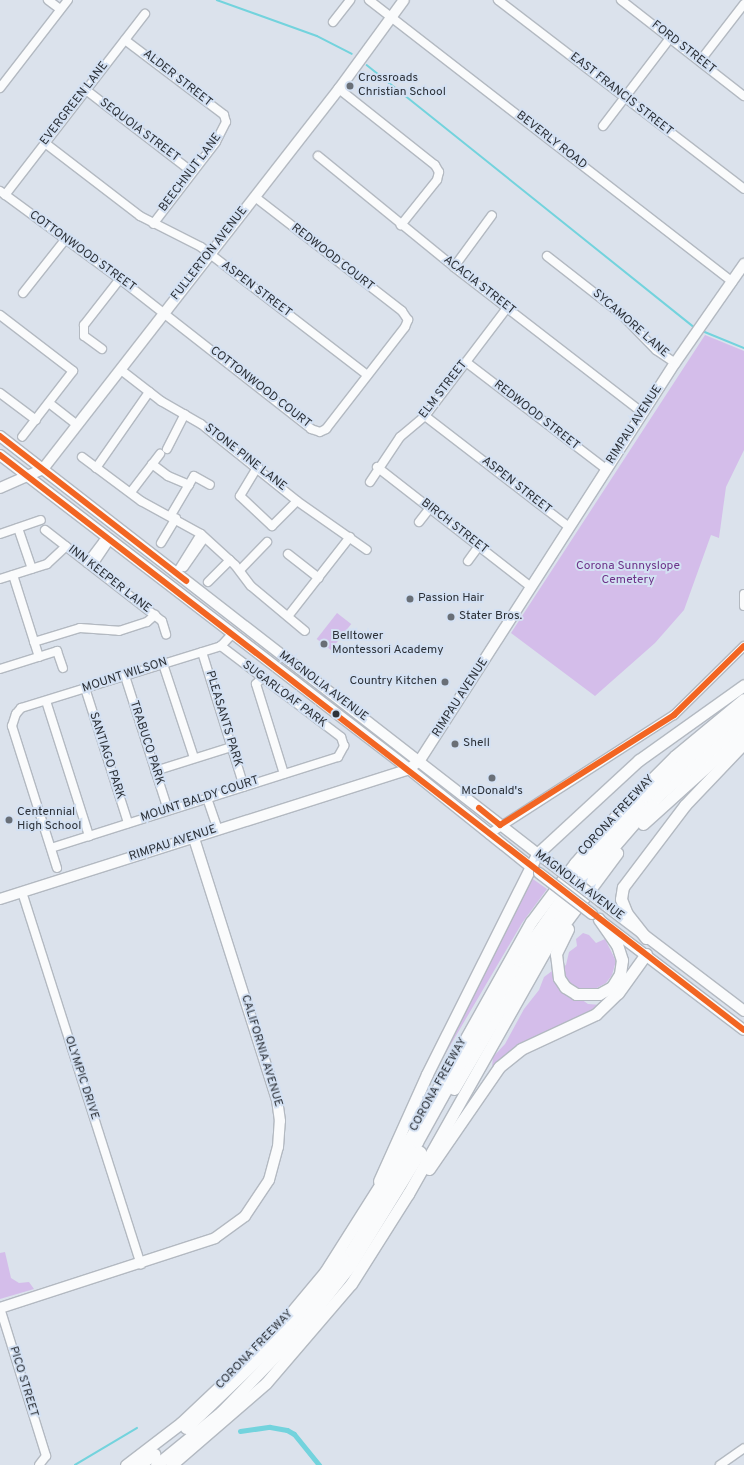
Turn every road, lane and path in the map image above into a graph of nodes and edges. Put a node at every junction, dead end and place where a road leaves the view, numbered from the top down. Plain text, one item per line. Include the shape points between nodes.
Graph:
1 (48, 0) edge
2 (68, 0) edge
3 (350, 0) edge
4 (369, 0) edge
5 (404, 0) edge
6 (498, 0) edge
7 (621, 0) edge
8 (744, 4) edge
9 (60, 9) junction
10 (145, 14) dead end
11 (391, 16) junction
12 (333, 22) dead end
13 (670, 38) junction
14 (125, 40) junction
15 (700, 61) junction
16 (0, 88) edge
17 (339, 89) junction
18 (86, 90) junction
19 (744, 96) edge
20 (624, 97) junction
21 (226, 122) joint
22 (603, 126) dead end
23 (45, 143) junction
24 (318, 156) dead end
25 (192, 172) junction
26 (744, 189) edge
27 (2, 193) edge
28 (255, 197) junction
29 (492, 215) dead end
30 (153, 224) junction
31 (401, 225) junction
32 (64, 241) junction
33 (210, 255) junction
34 (547, 256) dead end
35 (744, 264) edge
36 (454, 267) junction
37 (120, 279) junction
38 (732, 282) junction
39 (22, 293) dead end
40 (507, 308) junction
41 (0, 314) edge
42 (164, 314) junction
43 (408, 320) joint
44 (102, 349) dead end
45 (466, 362) junction
46 (675, 363) junction
47 (120, 370) junction
48 (367, 375) junction
49 (0, 392) edge
50 (149, 392) junction
51 (50, 403) junction
52 (643, 413) junction
53 (185, 414) junction
54 (425, 416) junction
55 (36, 420) junction
56 (77, 425) junction
57 (0, 436) edge
58 (22, 437) dead end
59 (0, 455) edge
60 (82, 457) dead end
61 (152, 464) junction
62 (258, 466) junction
63 (96, 468) junction
64 (377, 468) junction
65 (43, 469) junction
66 (606, 470) junction
67 (30, 478) junction
68 (370, 482) dead end
69 (189, 485) junction
70 (210, 485) dead end
71 (0, 488) edge
72 (131, 492) junction
73 (297, 500) junction
74 (430, 508) junction
75 (173, 517) junction
76 (41, 520) dead end
77 (419, 522) dead end
78 (569, 527) junction
79 (18, 528) junction
80 (118, 528) junction
81 (45, 530) dead end
82 (0, 534) edge
83 (203, 535) junction
84 (350, 537) junction
85 (110, 539) junction
86 (267, 542) dead end
87 (162, 543) dead end
88 (66, 546) junction
89 (479, 546) junction
90 (367, 550) dead end
91 (288, 554) dead end
92 (230, 560) junction
93 (468, 560) dead end
94 (90, 564) junction
95 (32, 569) junction
96 (240, 570) junction
97 (176, 574) junction
98 (13, 575) junction
99 (319, 578) junction
100 (0, 579) edge
101 (208, 582) dead end
102 (168, 585) junction
103 (531, 586) junction
104 (744, 594) edge
105 (744, 606) edge
106 (155, 615) junction
107 (289, 615) junction
108 (305, 631) dead end
109 (166, 634) dead end
110 (232, 634) junction
111 (34, 642) junction
112 (221, 646) junction
113 (744, 646) edge
114 (202, 652) junction
115 (39, 657) junction
116 (163, 664) junction
117 (63, 668) dead end
118 (0, 669) edge
119 (125, 676) junction
120 (261, 679) junction
121 (744, 685) edge
122 (85, 688) junction
123 (333, 695) junction
124 (744, 699) edge
125 (46, 701) junction
126 (326, 707) junction
127 (744, 709) edge
128 (744, 721) edge
129 (744, 733) edge
130 (744, 743) edge
131 (344, 746) joint
132 (231, 747) junction
133 (194, 758) junction
134 (420, 760) junction
135 (409, 769) junction
136 (155, 771) junction
137 (284, 774) junction
138 (244, 787) junction
139 (207, 798) junction
140 (168, 810) junction
141 (128, 823) junction
142 (500, 825) junction
143 (218, 830) junction
144 (489, 834) junction
145 (89, 836) junction
146 (194, 838) junction
147 (51, 848) junction
148 (541, 856) junction
149 (530, 866) junction
150 (57, 868) dead end
151 (606, 868) junction
152 (22, 892) junction
153 (0, 899) edge
154 (595, 916) junction
155 (646, 938) junction
156 (646, 954) junction
157 (744, 1011) edge
158 (744, 1030) edge
159 (408, 1194) junction
160 (371, 1202) junction
161 (140, 1264) junction
162 (0, 1308) edge
163 (280, 1338) junction
164 (235, 1372) junction
165 (744, 1448) edge
166 (39, 1465) edge
167 (126, 1465) edge
168 (140, 1465) edge
169 (156, 1465) edge
170 (171, 1465) edge
171 (720, 1465) edge

1 - 9 street
2 - 9 street
3 - 12 street
4 - 11 street, BEVERLY ROAD
5 - 11 main road, FULLERTON AVENUE
6 - 20 street, EAST FRANCIS STREET
7 - 13 street, FORD STREET
8 - 15 street
9 - 16 street
10 - 14 street, EVERGREEN LANE
11 - 17 main road, FULLERTON AVENUE
11 - 38 street, BEVERLY ROAD
13 - 15 street, FORD STREET
13 - 20 street
14 - 18 street, EVERGREEN LANE
14 - 21 street, ALDER STREET via 224,115
15 - 19 street, FORD STREET
17 - 28 main road, FULLERTON AVENUE
17 - 31 street via 435,165 439,172 437,180
18 - 23 street, EVERGREEN LANE
18 - 25 street, SEQUOIA STREET
20 - 22 street
20 - 26 street, EAST FRANCIS STREET
21 - 25 street, BEECHNUT LANE via 216,142
23 - 27 street, EVERGREEN LANE
23 - 30 street, ASPEN STREET
24 - 31 street, ACACIA STREET
25 - 30 street, BEECHNUT LANE
27 - 32 street, COTTONWOOD STREET
28 - 33 main road, FULLERTON AVENUE
28 - 43 street, REDWOOD COURT via 402,311
29 - 36 street
30 - 33 street, ASPEN STREET via 182,236
31 - 36 street, ACACIA STREET
32 - 37 street, COTTONWOOD STREET
32 - 39 street
33 - 42 main road, FULLERTON AVENUE
33 - 48 street, ASPEN STREET
34 - 46 street, SYCAMORE LANE via 620,313 656,350
35 - 38 main road, RIMPAU AVENUE
36 - 40 street, ACACIA STREET
37 - 42 street, COTTONWOOD STREET
37 - 44 street via 84,325 84,336
38 - 46 main road, RIMPAU AVENUE
40 - 45 street, ELM STREET
40 - 52 street, ACACIA STREET
41 - 51 street via 73,371
42 - 47 main road, FULLERTON AVENUE
42 - 48 street, COTTONWOOD COURT via 311,429 320,432 326,430
43 - 48 street, COTTONWOOD COURT
45 - 54 street, ELM STREET
45 - 66 street, REDWOOD STREET
46 - 52 main road, RIMPAU AVENUE
47 - 50 street, STONE PINE LANE
47 - 56 main road, FULLERTON AVENUE
49 - 55 street
50 - 53 street, STONE PINE LANE
50 - 63 street
51 - 55 street
51 - 56 street
52 - 66 main road, RIMPAU AVENUE
53 - 61 street via 163,451
53 - 62 street, STONE PINE LANE
54 - 64 street, ELM STREET via 400,436
54 - 78 street, ASPEN STREET
55 - 58 street
56 - 65 main road, FULLERTON AVENUE
57 - 65 main road, MAGNOLIA AVENUE
59 - 67 main road, MAGNOLIA AVENUE
60 - 63 street
61 - 69 street via 168,476
61 - 72 street
62 - 73 street, STONE PINE LANE
62 - 73 street via 240,496 272,526
63 - 72 street
64 - 68 street, ELM STREET
64 - 74 street, BIRCH STREET
65 - 67 main road, FULLERTON AVENUE
65 - 80 main road, MAGNOLIA AVENUE
66 - 78 main road, RIMPAU AVENUE
67 - 71 main road, FULLERTON AVENUE
67 - 85 main road, MAGNOLIA AVENUE
69 - 70 street via 194,476
69 - 75 street
72 - 75 street
73 - 84 street, STONE PINE LANE
74 - 77 street
74 - 89 street, BIRCH STREET
75 - 83 street
75 - 87 street
76 - 79 street
78 - 103 main road, RIMPAU AVENUE
79 - 82 street
79 - 95 street
80 - 85 main road
80 - 97 main road, MAGNOLIA AVENUE
81 - 88 street, INN KEEPER LANE
83 - 92 street
83 - 97 street
84 - 90 street, STONE PINE LANE
84 - 99 street
85 - 94 street
85 - 102 main road, MAGNOLIA AVENUE
86 - 96 street
88 - 94 street, INN KEEPER LANE
88 - 95 street via 47,564
89 - 93 street
89 - 103 street, BIRCH STREET
91 - 99 street
92 - 96 street
92 - 101 street
94 - 106 street, INN KEEPER LANE
95 - 98 street
96 - 107 street via 251,586
97 - 102 main road
97 - 123 main road, MAGNOLIA AVENUE
98 - 100 street
98 - 111 street
99 - 107 street
102 - 110 main road, MAGNOLIA AVENUE
103 - 134 main road, RIMPAU AVENUE
104 - 105 street
106 - 109 street, INN KEEPER LANE via 162,621
106 - 111 street via 147,622 119,631 80,628
107 - 108 street
110 - 112 street, MOUNT WILSON
110 - 126 main road, MAGNOLIA AVENUE
111 - 115 street
112 - 114 street, MOUNT WILSON
112 - 120 street, SUGARLOAF PARK
113 - 142 street via 674,715
114 - 116 street, MOUNT WILSON
114 - 132 street, PLEASANTS PARK
115 - 117 street via 57,651
115 - 118 street
116 - 119 street, MOUNT WILSON
116 - 133 street
119 - 122 street, MOUNT WILSON
119 - 136 street, TRABUCO PARK
120 - 131 street, SUGARLOAF PARK via 341,737
120 - 137 street via 256,684
121 - 148 highway via 639,760
122 - 125 street, MOUNT WILSON
122 - 141 street, SANTIAGO PARK
123 - 126 main road
123 - 134 main road, MAGNOLIA AVENUE
124 - 160 highway, CORONA FREEWAY via 647,782 570,868 523,935
125 - 145 street
125 - 147 street, MOUNT WILSON via 21,708 12,726
126 - 135 main road, MAGNOLIA AVENUE
127 - 163 highway via 645,796 554,905 503,984 417,1142 369,1223 336,1272
128 - 169 highway via 657,797 560,914 513,987 383,1217 319,1307 246,1388
129 - 151 highway, CORONA FREEWAY via 635,831
130 - 155 highway via 685,805 623,887 621,899 627,914
131 - 137 street, MOUNT BALDY COURT via 338,757
132 - 133 street
132 - 138 street, PLEASANTS PARK
133 - 136 street
134 - 135 main road, RIMPAU AVENUE
134 - 142 main road, MAGNOLIA AVENUE
135 - 143 main road, RIMPAU AVENUE
135 - 144 main road, MAGNOLIA AVENUE
136 - 140 street, TRABUCO PARK
137 - 138 street, MOUNT BALDY COURT
138 - 139 street, MOUNT BALDY COURT
139 - 140 street, MOUNT BALDY COURT
139 - 143 street
140 - 141 street, MOUNT BALDY COURT
141 - 145 street, MOUNT BALDY COURT
142 - 144 street
142 - 148 main road, MAGNOLIA AVENUE
143 - 146 main road, RIMPAU AVENUE
144 - 149 main road, MAGNOLIA AVENUE
145 - 147 street, MOUNT BALDY COURT
146 - 152 main road, RIMPAU AVENUE
146 - 161 main road, CALIFORNIA AVENUE via 277,1100 280,1121 278,1147 262,1193 235,1225 206,1242
147 - 150 street
148 - 149 highway
148 - 155 main road, MAGNOLIA AVENUE, bridge
149 - 154 main road, MAGNOLIA AVENUE, bridge
149 - 160 highway via 427,1074 384,1166
151 - 154 highway via 556,954 559,978 564,987 576,994 599,994 612,987 620,974 622,960 618,945
151 - 159 highway, CORONA FREEWAY via 548,946
152 - 153 main road, RIMPAU AVENUE
152 - 161 street, OLYMPIC DRIVE
154 - 156 main road, MAGNOLIA AVENUE
155 - 156 main road
155 - 157 main road, MAGNOLIA AVENUE
156 - 158 main road, MAGNOLIA AVENUE
156 - 159 highway via 618,993 596,1014 521,1049 499,1067 431,1166
159 - 170 highway, CORONA FREEWAY via 351,1284 284,1364
160 - 164 highway, CORONA FREEWAY via 325,1272 289,1315
161 - 162 main road, CALIFORNIA AVENUE
162 - 166 street, PICO STREET via 46,1456
163 - 164 highway
163 - 168 highway via 207,1410
164 - 167 highway, CORONA FREEWAY via 180,1423
165 - 171 street

